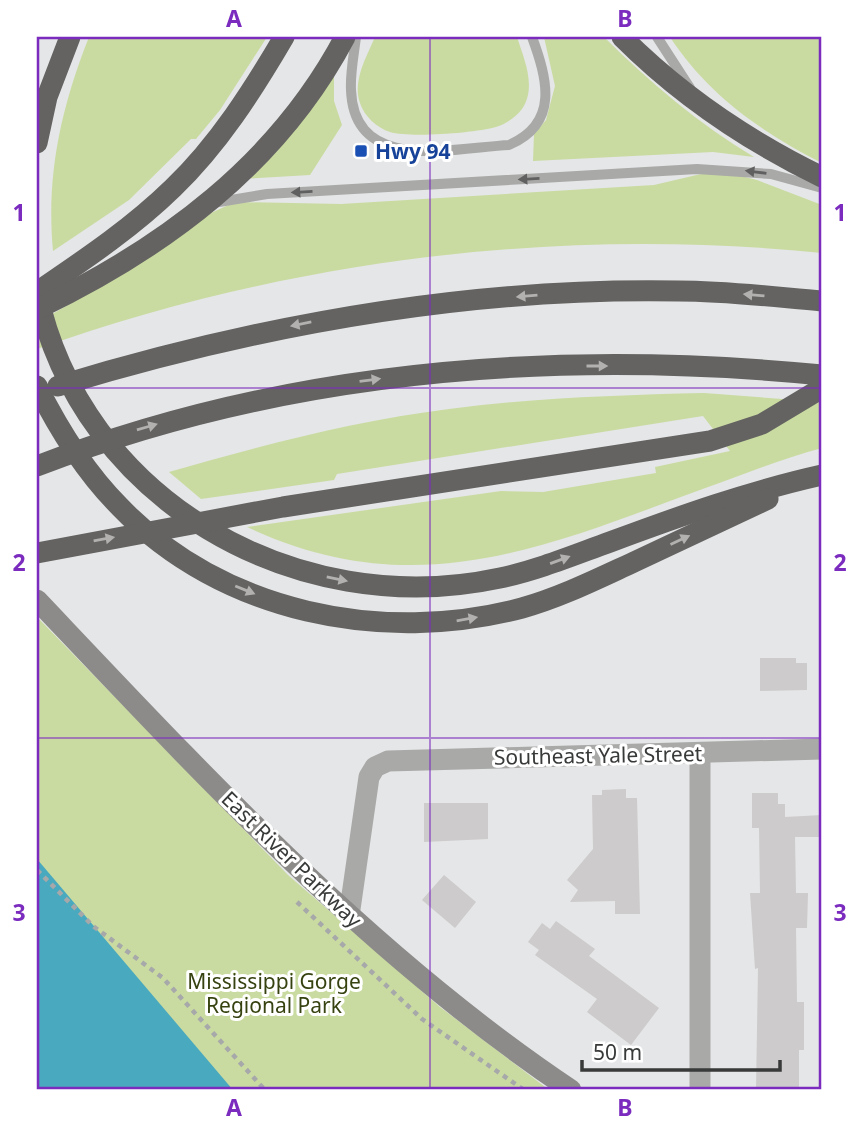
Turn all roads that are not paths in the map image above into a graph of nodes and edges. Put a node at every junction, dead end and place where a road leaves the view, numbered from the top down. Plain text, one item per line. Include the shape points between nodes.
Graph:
1 (70, 37) edge
2 (284, 37) edge
3 (345, 37) edge
4 (356, 37) edge
5 (532, 37) edge
6 (622, 37) edge
7 (657, 37) edge
8 (700, 106) junction
9 (37, 144) edge
10 (822, 177) edge
11 (822, 188) edge
12 (208, 204) junction
13 (37, 292) edge
14 (822, 301) edge
15 (37, 309) edge
16 (822, 375) edge
17 (37, 386) edge
18 (822, 388) edge
19 (37, 393) edge
20 (37, 466) edge
21 (822, 475) edge
22 (37, 553) edge
23 (37, 600) edge
24 (822, 748) edge
25 (700, 753) junction
26 (349, 916) junction
27 (571, 1090) edge
28 (700, 1090) edge

1 - 9 highway via 47,97
2 - 13 highway via 241,106 173,189 95,254
3 - 12 highway via 296,114
4 - 5 lane via 351,92 361,127 384,147 402,150 509,145 523,139 543,112 547,96
6 - 8 highway
7 - 8 lane
8 - 10 highway
11 -> 12 lane via 771,174 697,169 267,194
12 - 15 highway via 130,261
13 -> 21 highway via 63,371 104,439 158,496 188,519 248,551 309,572 391,587 469,583 536,569 702,509
14 -> 19 highway via 680,290 469,301 260,332
20 -> 16 highway via 226,405 406,376 567,366 684,366
17 -> 21 highway via 64,437 130,517 184,559 270,600 334,618 393,624 453,622 554,597
22 -> 18 highway via 283,507 735,434 784,413
23 - 26 street, East River Parkway
24 - 25 street, Southeast Yale Street
25 - 26 street, Southeast Yale Street via 387,761 369,776
25 - 28 street
26 - 27 street, East River Parkway via 428,986

